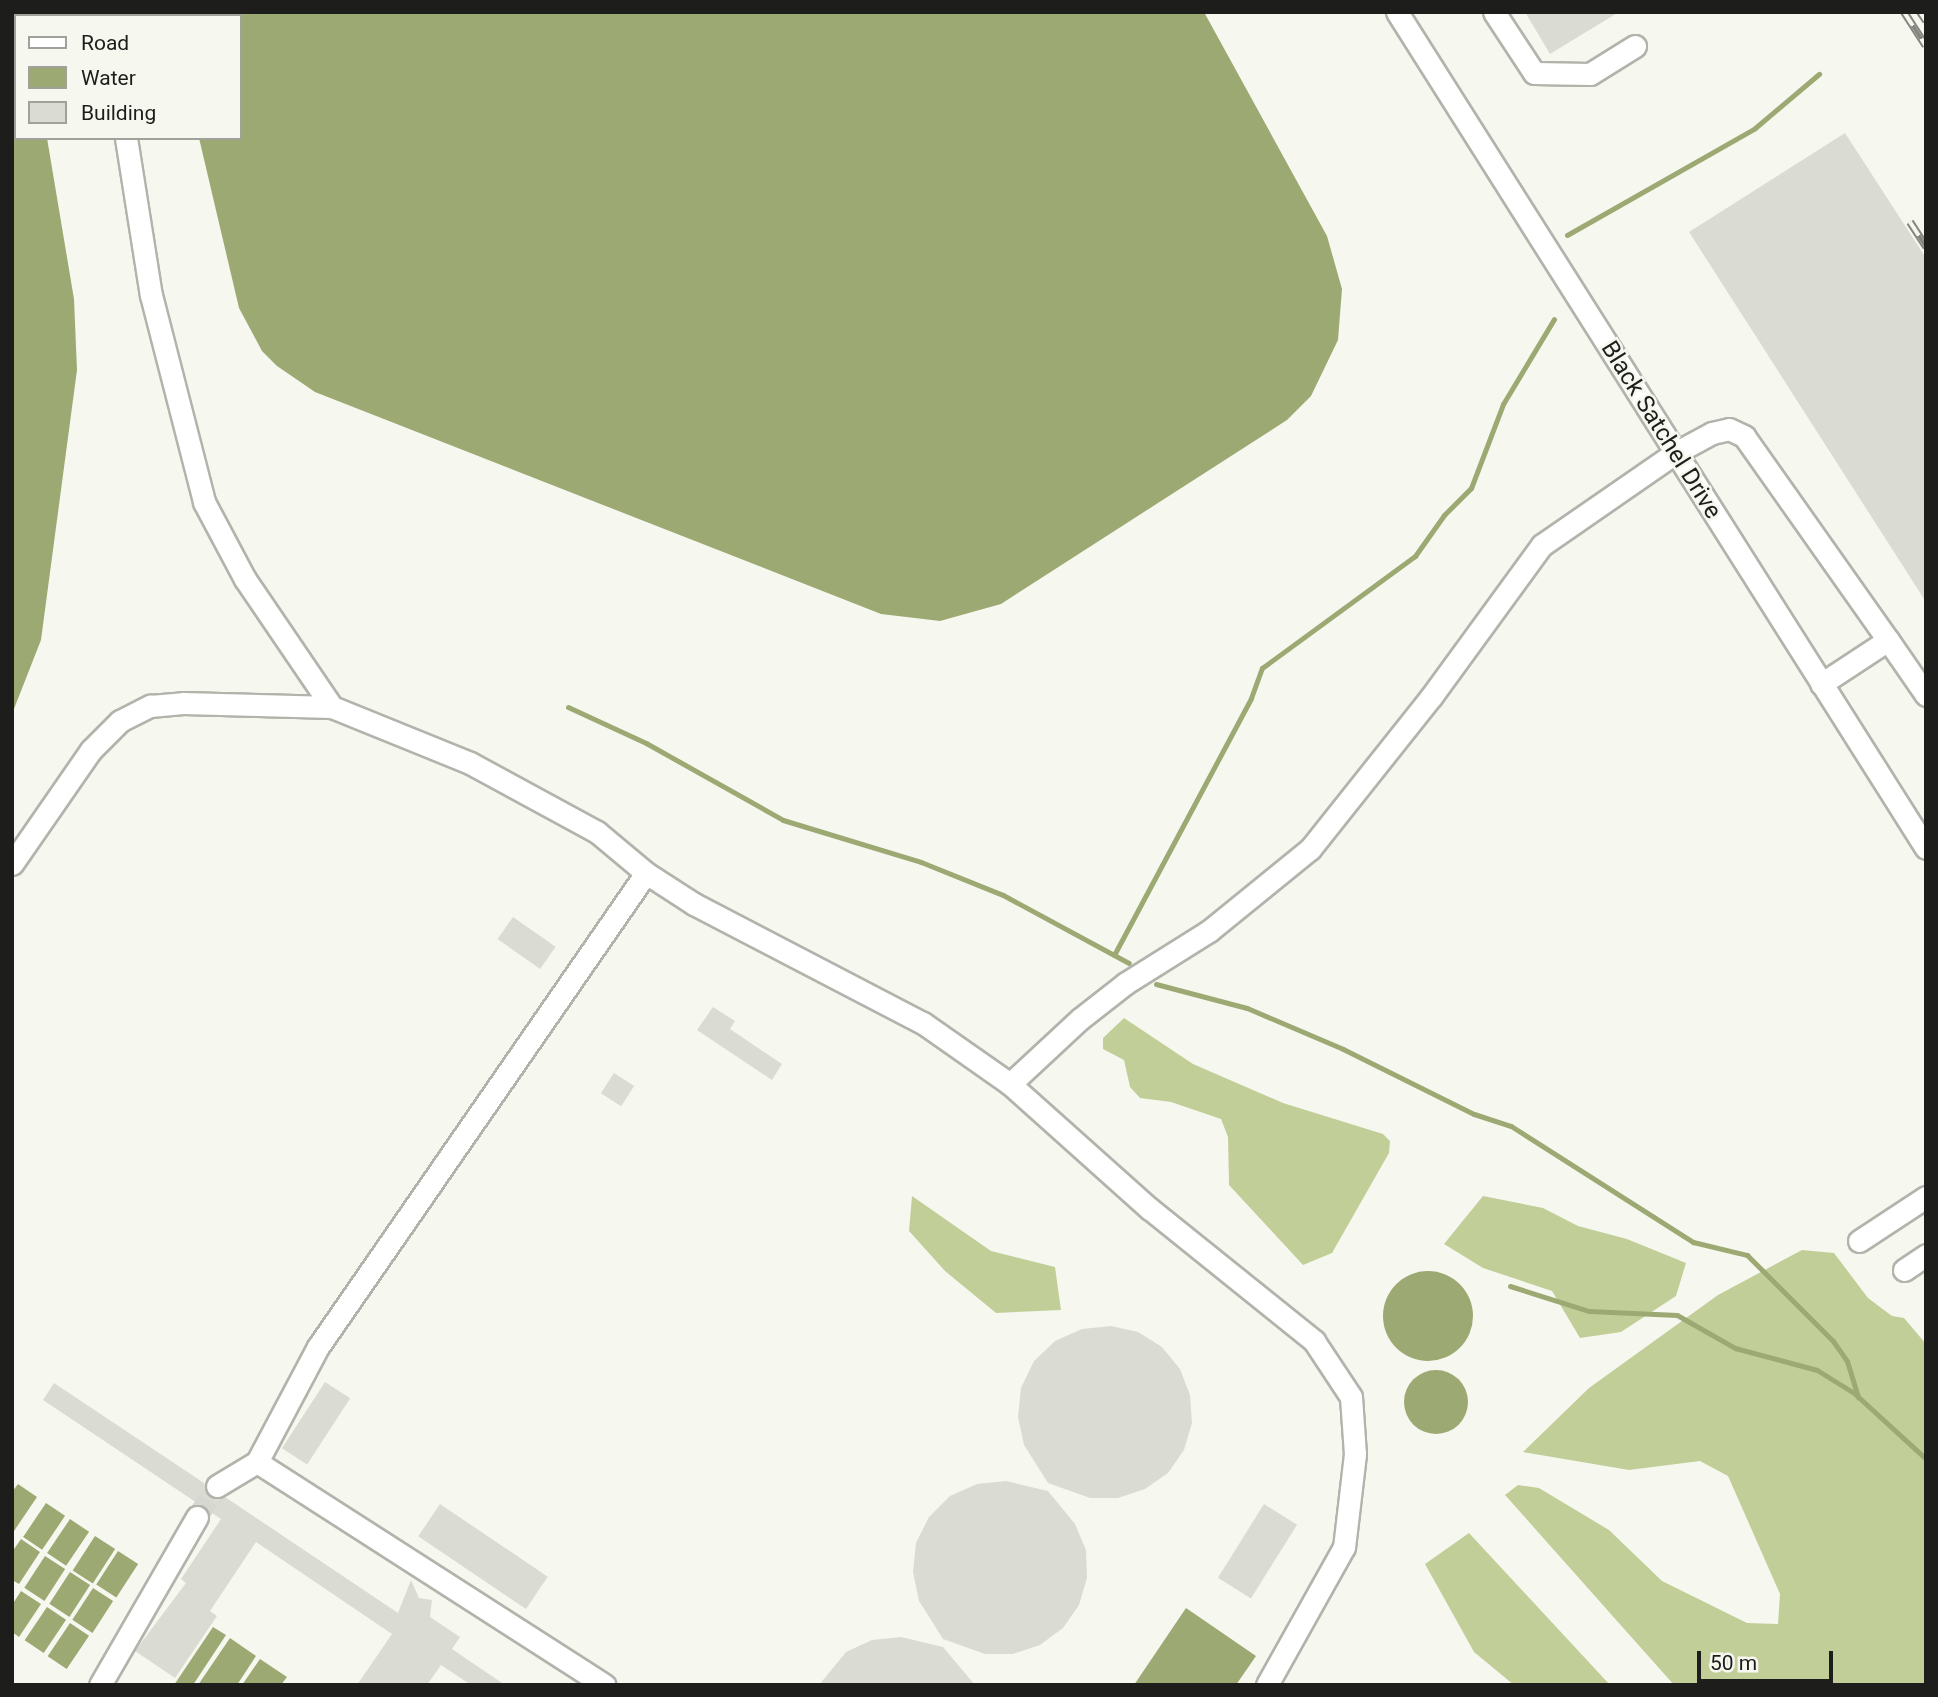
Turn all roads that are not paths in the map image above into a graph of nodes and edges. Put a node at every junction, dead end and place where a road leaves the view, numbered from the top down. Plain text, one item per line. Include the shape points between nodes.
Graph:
1 (1397, 12) edge
2 (1494, 12) edge
3 (1635, 46) dead end
4 (127, 140) edge
5 (1675, 453) junction
6 (1888, 640) junction
7 (1821, 684) junction
8 (1926, 695) edge
9 (331, 707) junction
10 (1926, 848) edge
11 (12, 864) edge
12 (646, 873) junction
13 (1010, 1084) junction
14 (1926, 1197) edge
15 (1859, 1241) dead end
16 (1926, 1255) edge
17 (1903, 1270) dead end
18 (257, 1462) junction
19 (217, 1486) tunnel mouth
20 (197, 1517) tunnel mouth
21 (100, 1685) edge
22 (604, 1685) edge
23 (1267, 1685) edge

1 - 5 street, Black Satchel Drive
2 - 3 street via 1534,73 1590,74
4 - 9 street via 151,295 204,502 245,579
5 - 6 street via 1728,429 1744,436
5 - 7 street, Black Satchel Drive
5 - 13 street via 1542,545 1310,849 1209,931 1089,1012
6 - 7 street
6 - 8 street
7 - 10 street, Black Satchel Drive
9 - 11 street via 183,703 140,711 120,721 91,750
9 - 12 street via 470,762 597,832
12 - 13 street via 694,904 923,1023
12 - 18 street via 318,1347
13 - 23 street via 1150,1209 1314,1341 1351,1397 1355,1454 1344,1547
14 - 15 street
16 - 17 street
18 - 19 street
18 - 22 street
20 - 21 street

